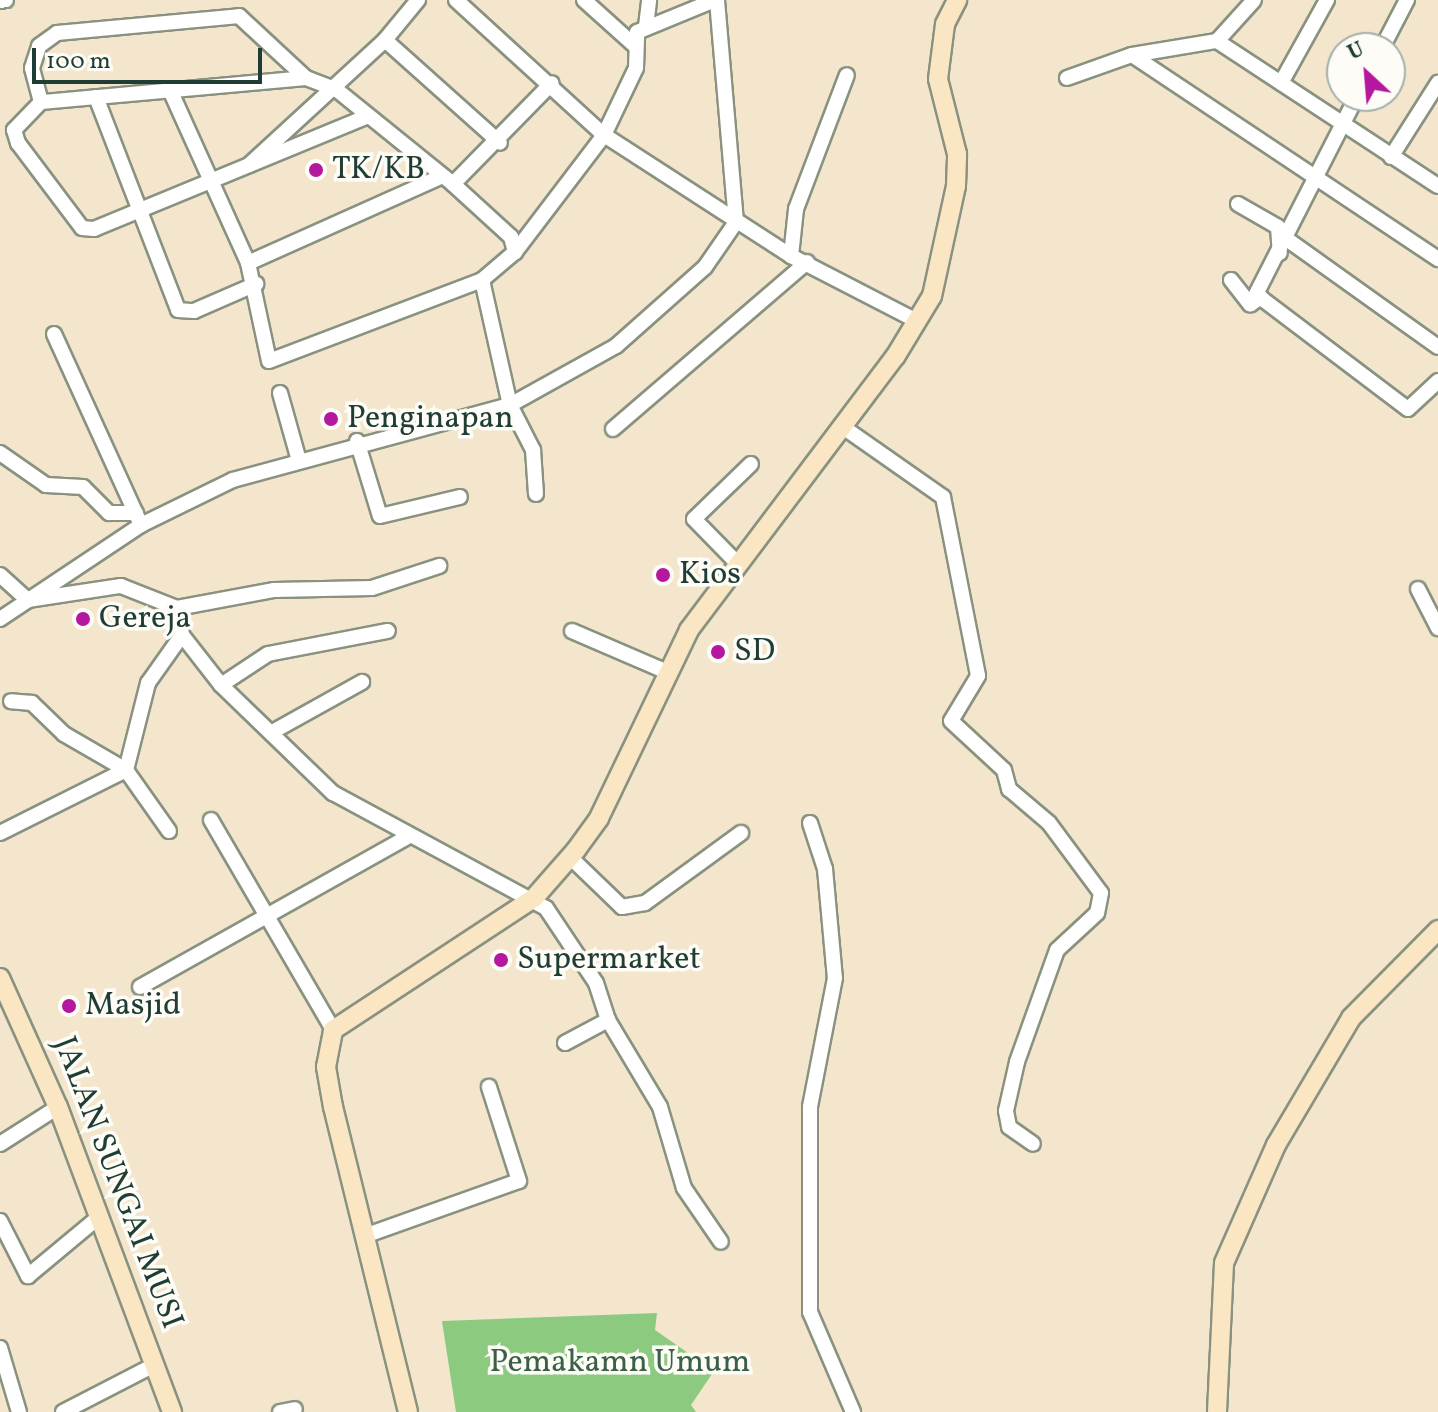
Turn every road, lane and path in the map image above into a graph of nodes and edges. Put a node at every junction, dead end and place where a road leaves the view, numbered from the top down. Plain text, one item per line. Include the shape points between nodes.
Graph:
1 (6, 0) edge
2 (418, 0) edge
3 (456, 0) edge
4 (584, 0) edge
5 (649, 0) edge
6 (716, 0) edge
7 (957, 0) edge
8 (1254, 0) edge
9 (1327, 0) edge
10 (1407, 0) edge
11 (0, 1) edge
12 (646, 26) junction
13 (1390, 32) edge
14 (385, 40) junction
15 (1217, 41) junction
16 (635, 46) junction
17 (1132, 55) junction
18 (847, 75) dead end
19 (306, 78) junction
20 (1067, 78) dead end
21 (552, 83) junction
22 (1281, 83) junction
23 (1438, 83) edge
24 (170, 90) junction
25 (337, 90) junction
26 (96, 97) junction
27 (41, 102) junction
28 (1349, 112) edge
29 (366, 117) junction
30 (1343, 125) junction
31 (604, 135) junction
32 (500, 143) junction
33 (1391, 157) junction
34 (241, 174) junction
35 (447, 180) junction
36 (1317, 181) junction
37 (215, 182) junction
38 (1438, 186) edge
39 (1238, 204) dead end
40 (140, 208) junction
41 (736, 222) junction
42 (1288, 240) junction
43 (515, 252) junction
44 (1280, 254) junction
45 (791, 256) junction
46 (1438, 259) edge
47 (807, 262) junction
48 (248, 263) junction
49 (482, 280) junction
50 (1231, 280) dead end
51 (256, 284) junction
52 (1250, 304) junction
53 (917, 321) junction
54 (54, 334) dead end
55 (1438, 347) edge
56 (1438, 381) edge
57 (280, 393) dead end
58 (510, 405) junction
59 (843, 427) junction
60 (613, 429) dead end
61 (357, 441) junction
62 (0, 453) edge
63 (298, 457) junction
64 (751, 464) dead end
65 (536, 494) dead end
66 (460, 497) dead end
67 (139, 519) junction
68 (736, 562) junction
69 (439, 566) dead end
70 (0, 575) edge
71 (1418, 589) dead end
72 (28, 600) junction
73 (177, 608) junction
74 (0, 619) edge
75 (1438, 628) edge
76 (388, 631) dead end
77 (572, 631) dead end
78 (182, 635) junction
79 (667, 672) junction
80 (362, 682) dead end
81 (221, 685) junction
82 (11, 701) dead end
83 (274, 731) junction
84 (126, 770) junction
85 (211, 820) dead end
86 (810, 823) dead end
87 (169, 831) dead end
88 (0, 833) edge
89 (741, 833) dead end
90 (407, 837) junction
91 (570, 857) junction
92 (534, 898) junction
93 (269, 919) junction
94 (1437, 932) edge
95 (140, 987) dead end
96 (3, 991) edge
97 (608, 1020) junction
98 (333, 1030) junction
99 (565, 1043) dead end
100 (489, 1087) dead end
101 (58, 1107) junction
102 (0, 1144) edge
103 (1033, 1144) dead end
104 (100, 1216) junction
105 (0, 1221) edge
106 (367, 1235) junction
107 (721, 1242) dead end
108 (0, 1348) edge
109 (154, 1365) junction
110 (19, 1412) edge
111 (63, 1412) edge
112 (172, 1412) edge
113 (408, 1412) edge
114 (853, 1412) edge
115 (1217, 1412) edge

1 - 11 street
2 - 14 street
3 - 21 street
4 - 16 street
5 - 12 street
6 - 12 street
6 - 41 street
7 - 53 street via 945,24 938,79 957,154 956,186 932,296
8 - 15 street
9 - 22 street
10 - 13 street
12 - 16 street
14 - 25 street
14 - 32 street
15 - 17 street
15 - 22 street
16 - 31 street via 636,68
17 - 20 street
17 - 36 street
18 - 45 street via 796,209
19 - 24 street
19 - 25 street
19 - 27 street via 258,30 225,13 47,37 32,68
21 - 31 street
21 - 32 street
22 - 30 street
23 - 33 street
24 - 26 street
24 - 37 street
25 - 29 street
25 - 34 street
26 - 27 street
26 - 40 street
27 - 40 street via 14,130 82,228
28 - 30 street
29 - 34 street
29 - 35 street
30 - 33 street
30 - 36 street
31 - 41 street
31 - 43 street
32 - 35 street
33 - 38 street
34 - 37 street
35 - 43 street via 511,237
35 - 48 street
36 - 42 street
36 - 46 street
37 - 40 street
37 - 48 street
39 - 44 street via 1278,227
40 - 51 street via 178,310 194,311
41 - 45 street
41 - 58 street via 705,267 616,346
42 - 44 street
42 - 55 street
43 - 49 street
44 - 52 street
45 - 47 street
47 - 53 street
47 - 60 street
48 - 51 street
49 - 51 street via 269,361
49 - 58 street
50 - 52 street
52 - 56 street via 1261,298 1408,409
53 - 59 street
54 - 67 street
57 - 63 street
58 - 61 street
58 - 65 street via 533,450
59 - 68 street
59 - 103 street via 943,497 978,676 951,721 1004,770 1009,789 1049,823 1101,893 1097,913 1057,950 1017,1062 1006,1111 1009,1127
61 - 63 street
61 - 66 street via 380,516
62 - 67 street via 46,485 83,487 109,513
63 - 67 street
64 - 68 street via 694,519
67 - 72 street
68 - 79 street
69 - 73 street via 372,588 274,590
70 - 72 street
71 - 75 street
72 - 73 street via 121,586
72 - 74 street
73 - 78 street
76 - 81 street via 268,654
77 - 79 street
78 - 81 street
78 - 84 street via 148,683
79 - 91 street via 599,818
80 - 83 street
81 - 83 street
82 - 84 street via 32,703 64,734
83 - 90 street via 333,793
84 - 87 street
84 - 88 street
85 - 93 street
86 - 114 street via 825,869 835,978 810,1107 810,1312
89 - 91 street via 645,903 622,907
90 - 92 street
90 - 93 street
91 - 92 street
92 - 97 street via 584,963
92 - 98 street
93 - 95 street
93 - 98 street
94 - 115 street via 1351,1018 1276,1145 1224,1263
96 - 101 street, JALAN SUNGAI MUSI
97 - 99 street
97 - 107 street via 660,1107 684,1188
98 - 106 street via 326,1067
100 - 106 street via 519,1181
101 - 102 street
101 - 104 street, JALAN SUNGAI MUSI
104 - 105 street via 28,1276
104 - 109 street, JALAN SUNGAI MUSI
106 - 113 street
108 - 110 street
109 - 111 street
109 - 112 street, JALAN SUNGAI MUSI

